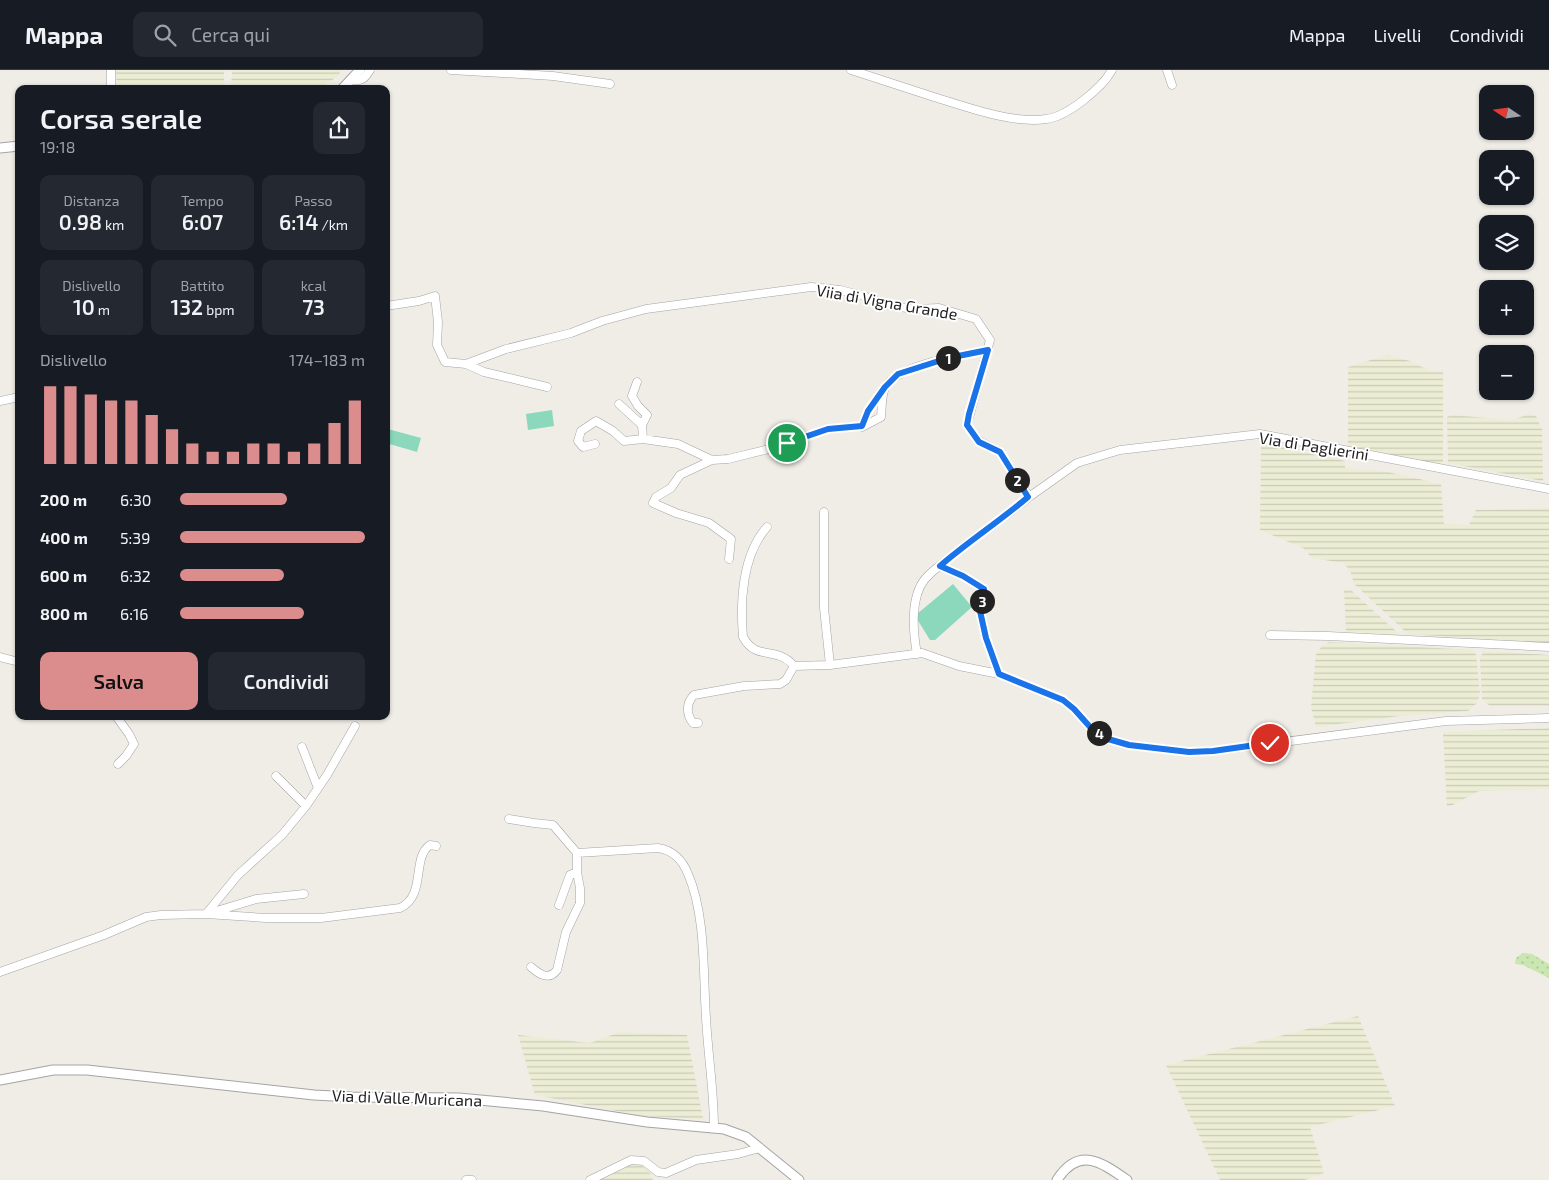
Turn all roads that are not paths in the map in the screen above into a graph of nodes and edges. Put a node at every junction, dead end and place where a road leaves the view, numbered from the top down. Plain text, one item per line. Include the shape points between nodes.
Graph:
1 (111, 70) edge
2 (360, 70) edge
3 (370, 70) edge
4 (451, 70) edge
5 (850, 70) edge
6 (1112, 70) edge
7 (1167, 70) edge
8 (352, 80) junction
9 (610, 84) dead end
10 (111, 85) edge
11 (346, 85) edge
12 (1172, 85) dead end
13 (15, 146) edge
14 (0, 148) edge
15 (390, 305) edge
16 (988, 350) junction
17 (466, 364) junction
18 (637, 382) dead end
19 (547, 387) dead end
20 (885, 387) junction
21 (15, 399) edge
22 (0, 402) edge
23 (619, 404) dead end
24 (642, 425) junction
25 (862, 426) junction
26 (852, 432) dead end
27 (644, 439) junction
28 (595, 444) dead end
29 (712, 460) junction
30 (1549, 489) edge
31 (1028, 497) junction
32 (824, 512) dead end
33 (768, 528) dead end
34 (729, 559) dead end
35 (940, 566) junction
36 (1270, 635) dead end
37 (1549, 647) edge
38 (918, 654) junction
39 (0, 657) edge
40 (15, 661) edge
41 (830, 665) junction
42 (794, 666) junction
43 (999, 674) junction
44 (1549, 718) edge
45 (119, 720) edge
46 (698, 723) dead end
47 (355, 726) dead end
48 (302, 747) dead end
49 (118, 764) dead end
50 (276, 776) dead end
51 (318, 788) junction
52 (306, 806) junction
53 (509, 819) dead end
54 (436, 846) dead end
55 (577, 853) junction
56 (577, 872) junction
57 (304, 894) dead end
58 (559, 905) dead end
59 (206, 914) junction
60 (531, 967) dead end
61 (0, 972) edge
62 (0, 1080) edge
63 (714, 1128) junction
64 (760, 1148) junction
65 (466, 1180) edge
66 (472, 1180) edge
67 (590, 1180) edge
68 (799, 1180) edge
69 (1057, 1180) edge
70 (1127, 1180) edge

1 - 10 street
2 - 8 street
3 - 8 street via 364,79
4 - 9 street via 553,76
5 - 6 street via 980,111 1040,120 1066,111 1101,85
7 - 12 street
8 - 11 street
13 - 14 street
15 - 17 street via 435,296 437,345 445,362
16 - 17 street, Viia di Vigna Grande via 990,340 976,319 939,308 914,309 840,290 811,288 646,309 506,349
16 - 20 street via 948,358 898,374
16 - 31 street via 967,425 979,442 1000,452
17 - 19 street via 484,372
18 - 24 street via 632,396 647,415
20 - 25 street
20 - 25 street via 881,417
21 - 22 street
23 - 24 street
24 - 27 street
25 - 26 street
25 - 29 street via 828,429 765,450
27 - 28 street via 624,441 596,422 581,431 578,441 583,447
27 - 29 street via 678,444
29 - 34 street via 680,475 671,488 656,497 653,503 709,523 731,539
30 - 31 street, Via di Paglierini via 1260,434 1120,450 1077,463
31 - 35 street
32 - 41 street via 824,608
33 - 42 street via 759,537 747,570 743,638 755,651 782,656
35 - 38 street via 925,579 918,593 913,621
35 - 43 street via 984,589 980,611
36 - 37 street
38 - 41 street
38 - 43 street via 980,672
39 - 40 street
41 - 42 street
42 - 46 street via 780,684 744,686 694,695 688,705 688,714 693,723
43 - 44 street via 1063,700 1091,728 1108,739 1129,745 1189,752 1446,721
45 - 49 street via 134,744
47 - 51 street
48 - 51 street
50 - 52 street
51 - 52 street
52 - 59 street via 277,840 235,878
53 - 55 street via 553,825
54 - 59 street via 430,845 424,850 416,890 400,908 321,918
55 - 56 street
55 - 63 street via 661,848 676,856 686,870 695,895 701,936
56 - 58 street via 570,875
56 - 60 street via 580,903 566,932 557,970 547,977
57 - 59 street via 262,898
59 - 61 street via 146,917
62 - 63 street, Via di Valle Muricana via 53,1070 87,1070 328,1096 470,1099
63 - 64 street, Via di Valle Muricana via 740,1134
64 - 67 street via 696,1160 666,1173 644,1162 631,1160
64 - 68 street, Via di Valle Muricana
65 - 66 street
69 - 70 street via 1071,1165 1087,1160 1102,1163

